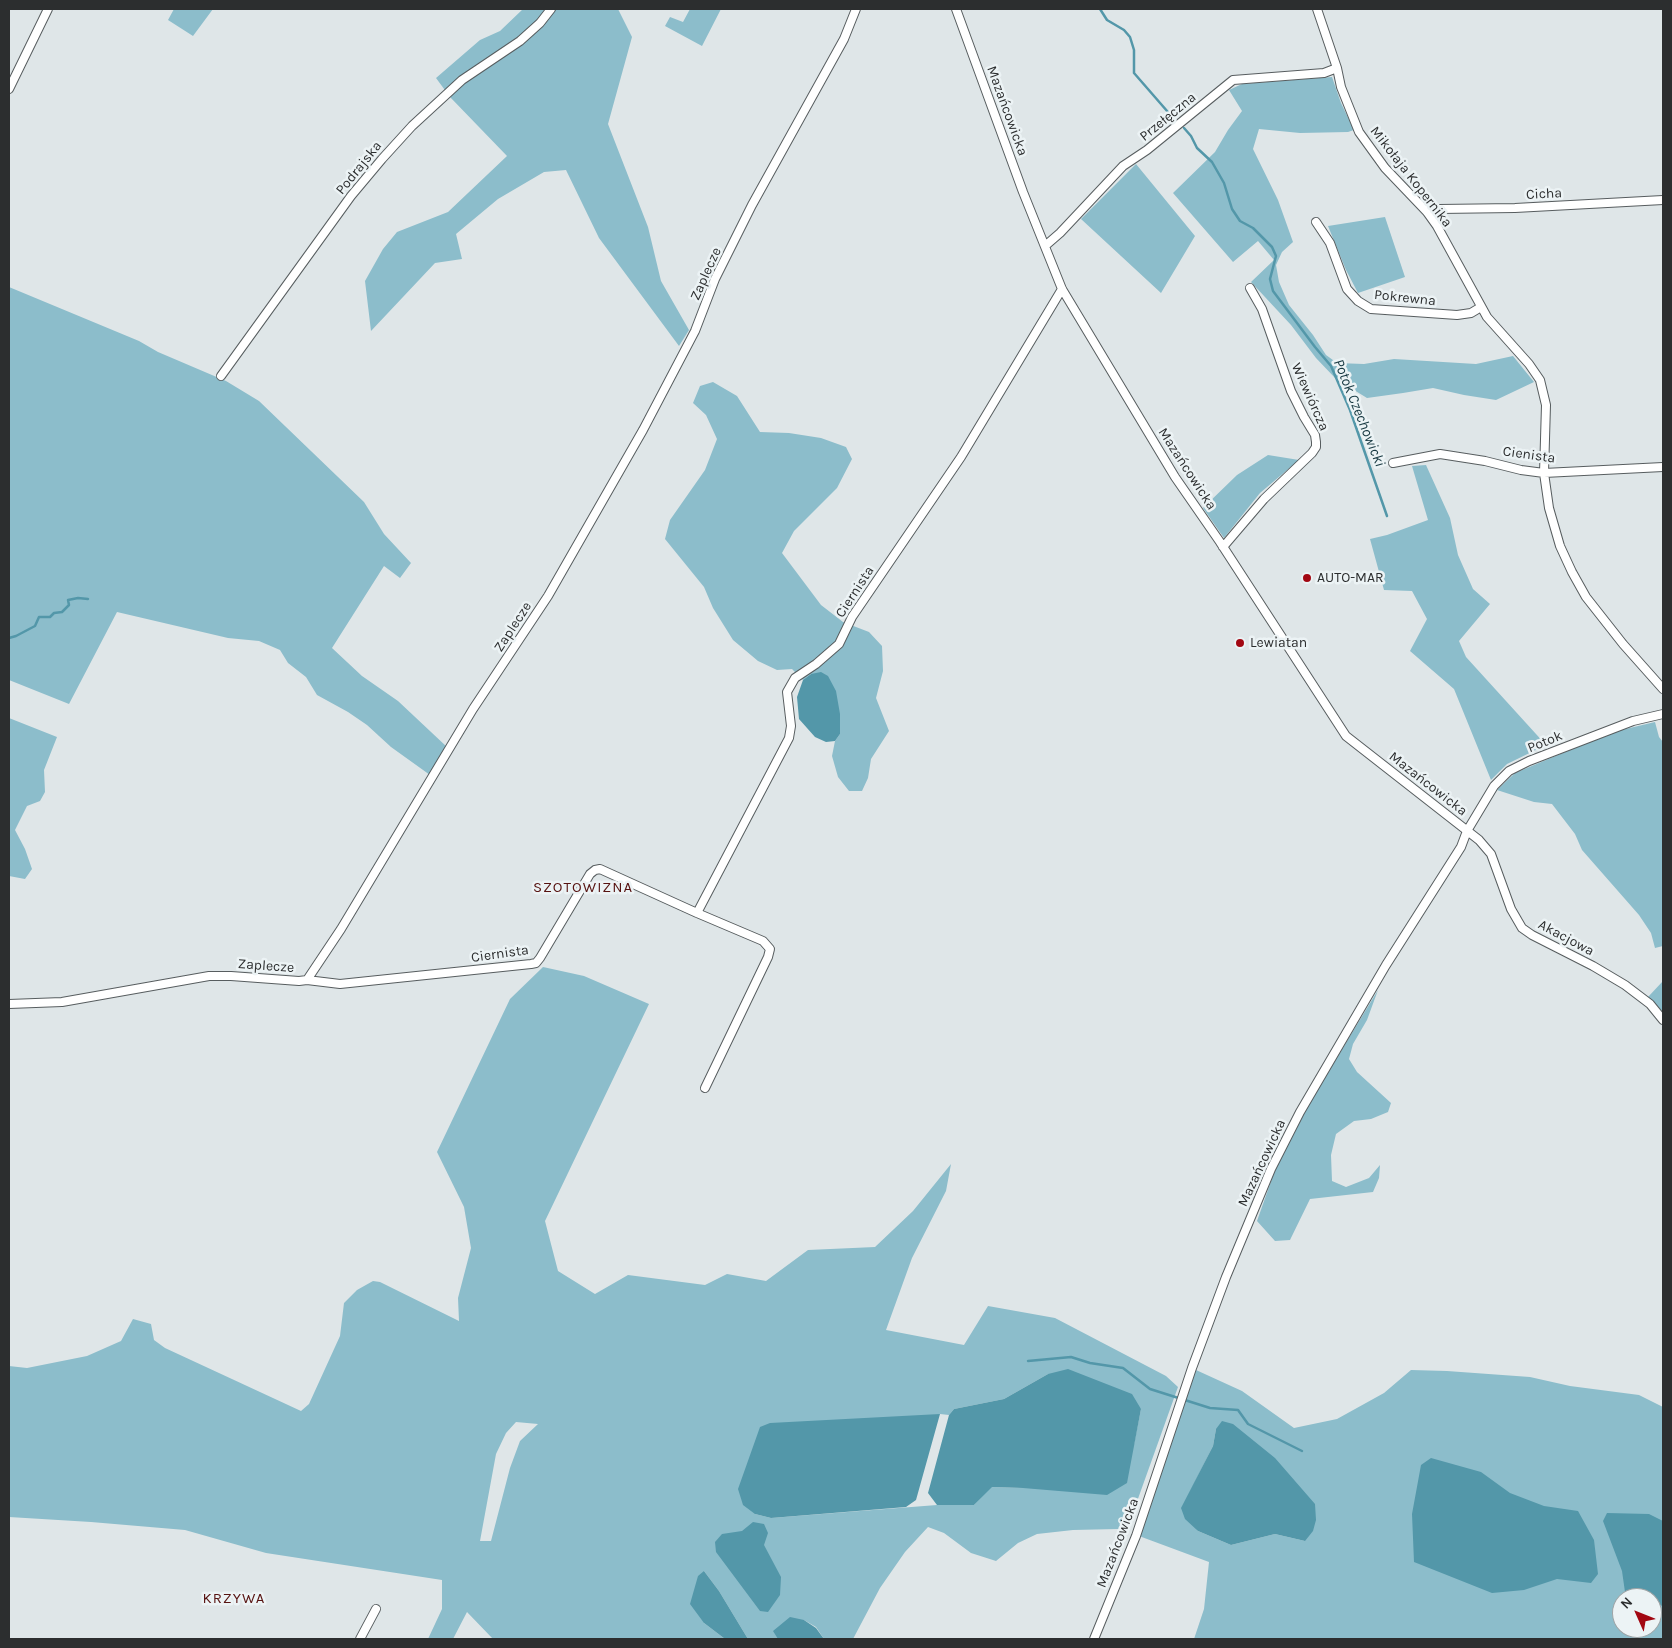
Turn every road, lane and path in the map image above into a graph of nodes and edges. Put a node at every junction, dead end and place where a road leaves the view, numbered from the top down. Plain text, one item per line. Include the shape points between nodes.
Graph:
1 (48, 9) edge
2 (551, 9) edge
3 (856, 9) edge
4 (956, 9) edge
5 (1317, 9) edge
6 (1337, 68) junction
7 (9, 89) edge
8 (1663, 200) edge
9 (1427, 212) junction
10 (1316, 222) dead end
11 (1045, 246) junction
12 (1062, 288) junction
13 (1250, 288) dead end
14 (1481, 307) junction
15 (221, 376) dead end
16 (1394, 463) dead end
17 (1663, 467) edge
18 (1544, 473) junction
19 (1223, 547) junction
20 (1663, 689) edge
21 (1662, 715) edge
22 (1467, 830) junction
23 (697, 913) junction
24 (307, 980) junction
25 (9, 1004) edge
26 (1663, 1020) edge
27 (705, 1088) dead end
28 (376, 1610) dead end
29 (360, 1639) edge
30 (1094, 1639) edge

1 - 7 street
2 - 15 street, Podrajska via 520,42 462,80 382,159 351,196
3 - 24 street, Zaplecze via 844,39 752,206 715,279 695,331 638,438 548,596 473,709
4 - 11 street, Mazańcowicka
5 - 6 street, Mikołaja Kopernika
6 - 9 street, Mikołaja Kopernika via 1350,113 1368,146 1384,168
6 - 11 street, Przełęczna via 1324,73 1233,80 1123,166
8 - 9 street, Cicha
9 - 14 street, Mikołaja Kopernika
10 - 14 street, Pokrewna via 1330,243 1347,289 1372,309 1457,315 1471,313
11 - 12 street, Mazańcowicka
12 - 19 street, Mazańcowicka via 1175,477
12 - 23 street, Ciernista via 961,457 852,617 839,644 795,678 787,692 791,726 788,738
13 - 19 street, Wiewiórcza via 1262,308 1291,391 1315,434 1316,446
14 - 18 street, Mikołaja Kopernika via 1540,380 1546,405
16 - 18 street, Cienista via 1440,454
17 - 18 street, Cienista
18 - 20 street, Mikołaja Kopernika via 1549,508 1572,572 1586,597
19 - 22 street, Mazańcowicka via 1346,736
21 - 22 street, Potok via 1623,725 1509,771 1494,786
22 - 26 street, Akacjowa via 1491,854 1511,909 1522,928 1625,985 1650,1004
22 - 30 street, Mazańcowicka via 1461,847 1386,965 1300,1112 1271,1169 1226,1277 1136,1536
23 - 24 street, Ciernista via 600,869 590,874 540,958 531,964 340,984
23 - 27 street, Ciernista via 763,941 770,949
24 - 25 street, Zaplecze via 209,976 62,1002
28 - 29 street

